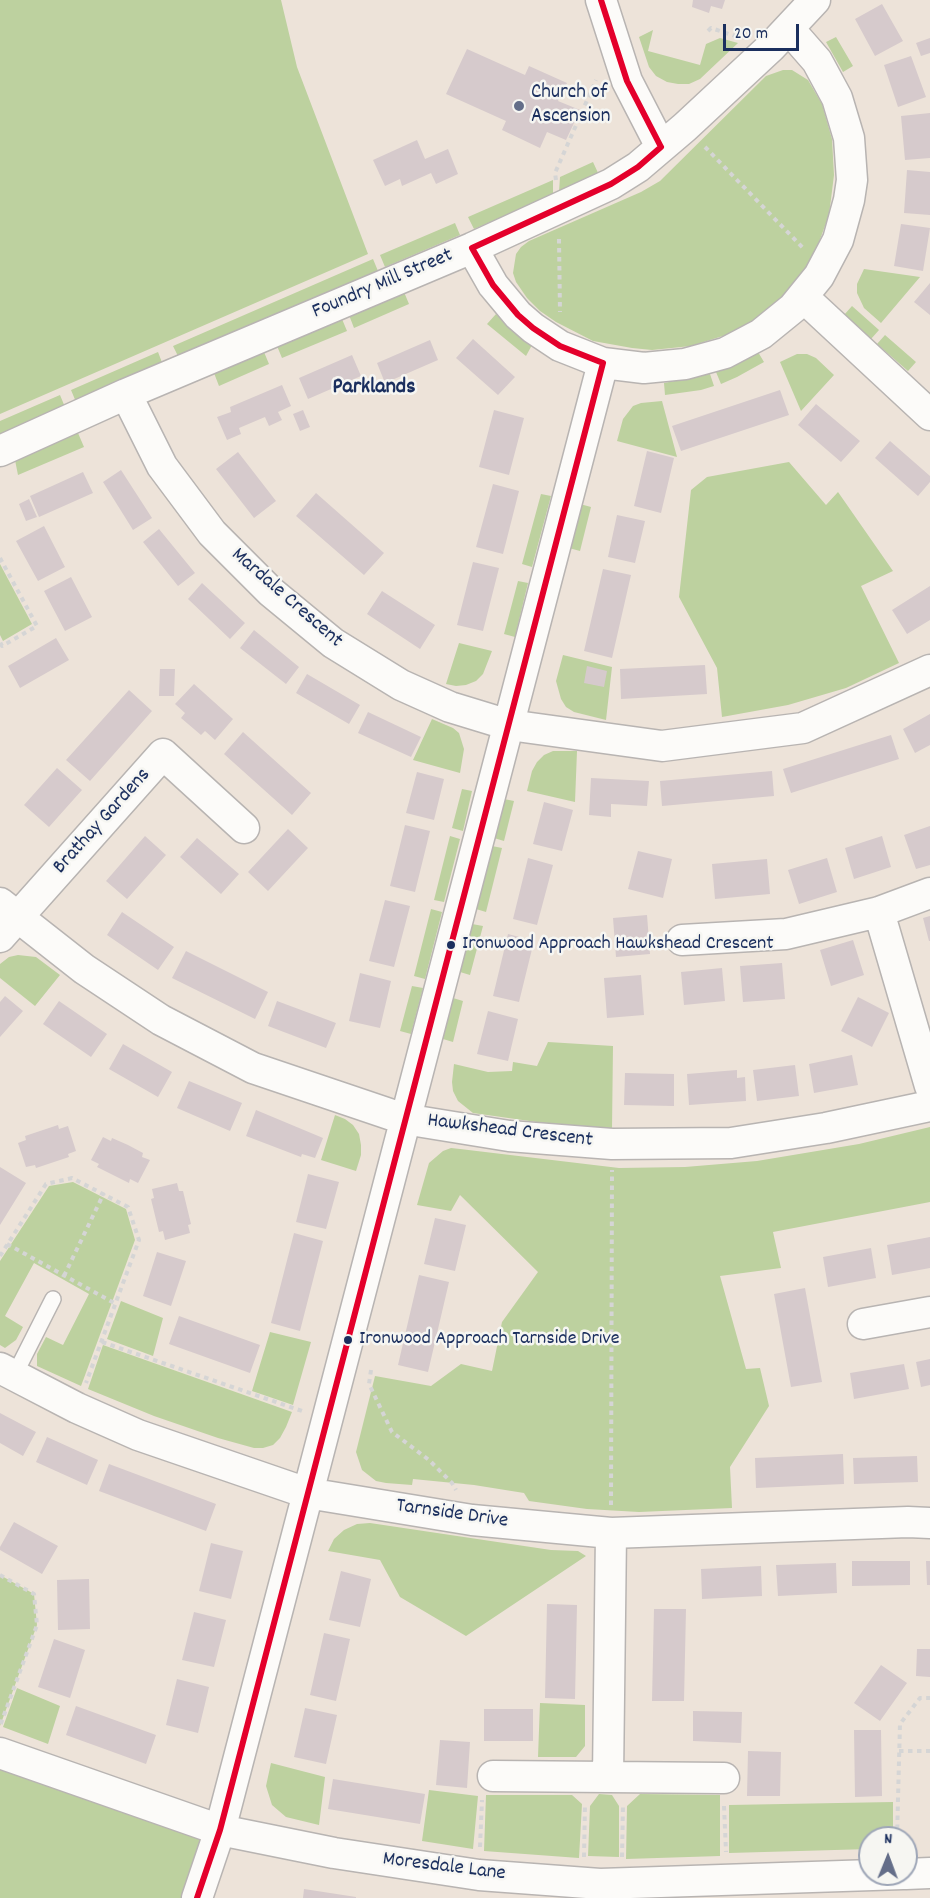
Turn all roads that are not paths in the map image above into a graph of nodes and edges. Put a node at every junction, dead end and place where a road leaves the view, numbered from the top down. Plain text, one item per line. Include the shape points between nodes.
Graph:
1 (601, 0) edge
2 (815, 0) edge
3 (789, 28) junction
4 (661, 147) junction
5 (472, 248) junction
6 (803, 297) junction
7 (603, 363) junction
8 (126, 394) junction
9 (930, 415) edge
10 (0, 451) edge
11 (930, 670) edge
12 (509, 725) junction
13 (244, 828) dead end
14 (930, 893) edge
15 (879, 912) junction
16 (6, 919) edge
17 (682, 940) dead end
18 (930, 1086) edge
19 (930, 1106) edge
20 (404, 1119) junction
21 (53, 1299) road end
22 (930, 1312) edge
23 (863, 1324) dead end
24 (7, 1372) edge
25 (308, 1493) junction
26 (930, 1523) edge
27 (611, 1533) junction
28 (0, 1753) edge
29 (493, 1776) road end
30 (606, 1777) junction
31 (724, 1778) road end
32 (220, 1830) junction
33 (858, 1876) edge
34 (601, 1887) edge
35 (197, 1898) edge

1 - 4 street via 627,81
2 - 3 street, Foundry Mill Street
3 - 4 street, Foundry Mill Street
3 - 6 street via 817,60 837,98 849,138 852,180 838,240
4 - 5 street, Foundry Mill Street via 611,184
5 - 7 street via 492,285 518,315 560,346
5 - 8 street, Foundry Mill Street
6 - 7 street via 761,334 705,360 644,368
6 - 9 street
7 - 12 street
8 - 10 street, Foundry Mill Street
8 - 12 street, Mardale Crescent via 162,466 212,533 271,592 333,643 401,685 450,707
11 - 12 street, Mardale Crescent via 803,728 662,747
12 - 20 street
13 - 16 street, Brathay Gardens via 163,754
14 - 15 street
15 - 17 street via 786,934
15 - 18 street
16 - 20 street, Hawkshead Crescent via 161,1020 253,1068
19 - 20 street, Hawkshead Crescent via 731,1143 612,1144 509,1136
20 - 25 street
21 - 24 lane
22 - 23 street
24 - 25 street, Tarnside Drive via 138,1435
25 - 27 street, Tarnside Drive via 472,1520
25 - 32 street
26 - 27 street, Tarnside Drive
27 - 30 street
28 - 32 street, Moresdale Lane
29 - 30 street
30 - 31 street
32 - 34 street, Moresdale Lane via 334,1853 479,1875
32 - 35 street
33 - 34 street, Moresdale Lane

